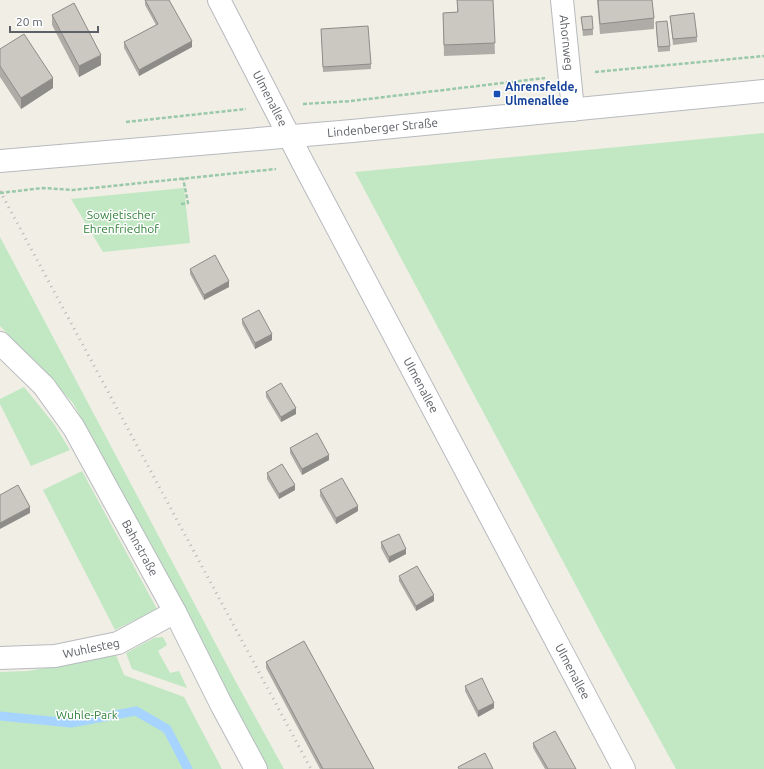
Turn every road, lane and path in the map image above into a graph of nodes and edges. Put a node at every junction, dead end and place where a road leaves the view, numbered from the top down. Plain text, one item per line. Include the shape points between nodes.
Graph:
1 (219, 0) edge
2 (562, 0) edge
3 (764, 91) edge
4 (351, 101) dead end
5 (274, 106) junction
6 (573, 110) junction
7 (289, 135) junction
8 (0, 161) edge
9 (266, 171) dead end
10 (183, 178) junction
11 (0, 193) edge
12 (181, 204) dead end
13 (0, 343) edge
14 (175, 612) junction
15 (0, 658) edge
16 (256, 769) edge
17 (624, 769) edge

1 - 5 street, Ulmenallee
2 - 6 street, Ahornweg
3 - 6 street, Lindenberger Straße
4 - 5 path
5 - 7 street, Ulmenallee
6 - 7 street, Lindenberger Straße
7 - 8 street, Lindenberger Straße
7 - 17 street, Ulmenallee
9 - 10 path
10 - 11 path via 73,190 42,188
10 - 12 path via 188,203
13 - 14 street, Bahnstraße via 44,386 74,428
14 - 15 street, Wuhlesteg via 118,643 55,656
14 - 16 street, Bahnstraße

